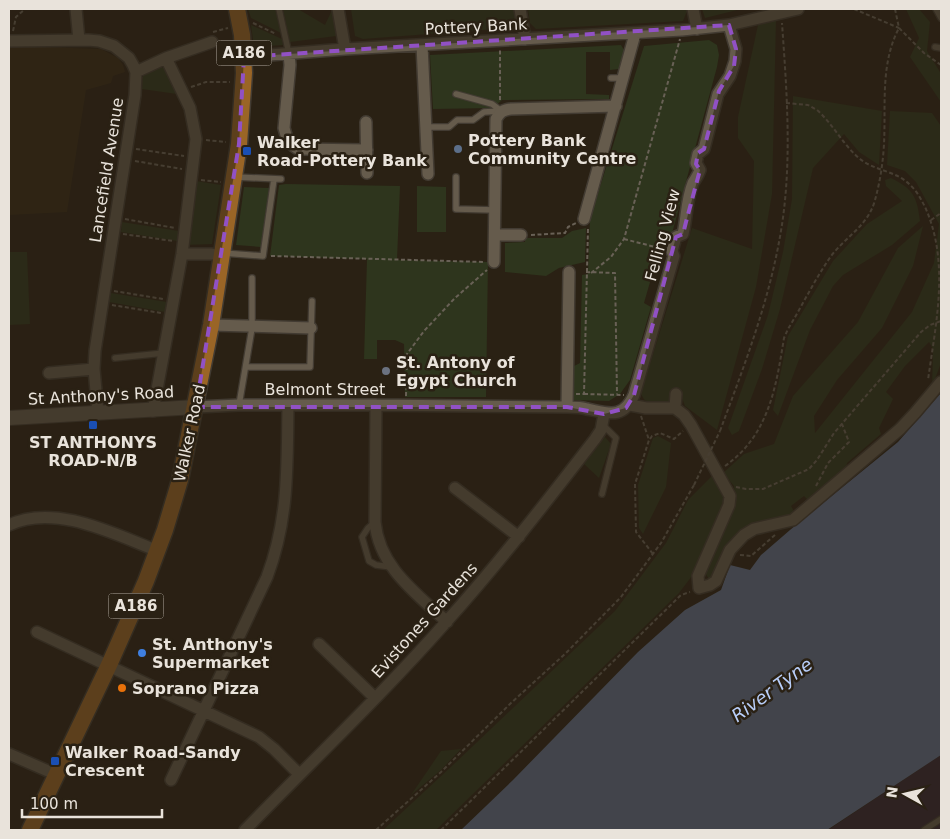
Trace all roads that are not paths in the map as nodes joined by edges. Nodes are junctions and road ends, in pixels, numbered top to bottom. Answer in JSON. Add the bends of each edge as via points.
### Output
{"nodes":[{"id":1,"x":76,"y":9,"type":"edge"},
{"id":2,"x":279,"y":9,"type":"edge"},
{"id":3,"x":338,"y":9,"type":"edge"},
{"id":4,"x":520,"y":9,"type":"edge"},
{"id":5,"x":693,"y":9,"type":"edge"},
{"id":6,"x":798,"y":9,"type":"edge"},
{"id":7,"x":936,"y":9,"type":"edge"},
{"id":8,"x":239,"y":16,"type":"edge"},
{"id":9,"x":941,"y":18,"type":"edge"},
{"id":10,"x":729,"y":25,"type":"junction"},
{"id":11,"x":697,"y":29,"type":"junction"},
{"id":12,"x":635,"y":34,"type":"junction"},
{"id":13,"x":210,"y":38,"type":"road end"},
{"id":14,"x":525,"y":39,"type":"junction"},
{"id":15,"x":79,"y":40,"type":"junction"},
{"id":16,"x":10,"y":41,"type":"edge"},
{"id":17,"x":422,"y":44,"type":"junction"},
{"id":18,"x":345,"y":49,"type":"junction"},
{"id":19,"x":289,"y":54,"type":"junction"},
{"id":20,"x":244,"y":57,"type":"junction"},
{"id":21,"x":166,"y":58,"type":"junction"},
{"id":22,"x":136,"y":72,"type":"junction"},
{"id":23,"x":611,"y":78,"type":"dead end"},
{"id":24,"x":623,"y":78,"type":"junction"},
{"id":25,"x":456,"y":94,"type":"dead end"},
{"id":26,"x":616,"y":106,"type":"junction"},
{"id":27,"x":500,"y":111,"type":"junction"},
{"id":28,"x":366,"y":122,"type":"dead end"},
{"id":29,"x":426,"y":127,"type":"junction"},
{"id":30,"x":367,"y":150,"type":"junction"},
{"id":31,"x":367,"y":173,"type":"dead end"},
{"id":32,"x":428,"y":174,"type":"dead end"},
{"id":33,"x":456,"y":177,"type":"dead end"},
{"id":34,"x":228,"y":179,"type":"junction"},
{"id":35,"x":495,"y":210,"type":"junction"},
{"id":36,"x":584,"y":219,"type":"road end"},
{"id":37,"x":495,"y":234,"type":"junction"},
{"id":38,"x":521,"y":235,"type":"road end"},
{"id":39,"x":182,"y":249,"type":"junction"},
{"id":40,"x":217,"y":253,"type":"junction"},
{"id":41,"x":494,"y":262,"type":"road end"},
{"id":42,"x":569,"y":272,"type":"dead end"},
{"id":43,"x":252,"y":278,"type":"dead end"},
{"id":44,"x":312,"y":301,"type":"dead end"},
{"id":45,"x":211,"y":325,"type":"junction"},
{"id":46,"x":252,"y":328,"type":"junction"},
{"id":47,"x":311,"y":328,"type":"junction"},
{"id":48,"x":164,"y":353,"type":"junction"},
{"id":49,"x":115,"y":358,"type":"dead end"},
{"id":50,"x":246,"y":367,"type":"junction"},
{"id":51,"x":94,"y":369,"type":"junction"},
{"id":52,"x":49,"y":373,"type":"dead end"},
{"id":53,"x":941,"y":382,"type":"edge"},
{"id":54,"x":676,"y":394,"type":"dead end"},
{"id":55,"x":634,"y":402,"type":"junction"},
{"id":56,"x":239,"y":405,"type":"junction"},
{"id":57,"x":376,"y":405,"type":"junction"},
{"id":58,"x":288,"y":406,"type":"junction"},
{"id":59,"x":196,"y":407,"type":"junction"},
{"id":60,"x":567,"y":407,"type":"junction"},
{"id":61,"x":675,"y":408,"type":"junction"},
{"id":62,"x":153,"y":411,"type":"junction"},
{"id":63,"x":98,"y":413,"type":"junction"},
{"id":64,"x":9,"y":418,"type":"edge"},
{"id":65,"x":603,"y":419,"type":"junction"},
{"id":66,"x":455,"y":488,"type":"dead end"},
{"id":67,"x":602,"y":494,"type":"dead end"},
{"id":68,"x":9,"y":525,"type":"edge"},
{"id":69,"x":519,"y":537,"type":"junction"},
{"id":70,"x":158,"y":551,"type":"junction"},
{"id":71,"x":447,"y":622,"type":"junction"},
{"id":72,"x":37,"y":632,"type":"dead end"},
{"id":73,"x":319,"y":644,"type":"dead end"},
{"id":74,"x":109,"y":665,"type":"junction"},
{"id":75,"x":375,"y":698,"type":"junction"},
{"id":76,"x":204,"y":710,"type":"junction"},
{"id":77,"x":9,"y":754,"type":"edge"},
{"id":78,"x":48,"y":771,"type":"dead end"},
{"id":79,"x":299,"y":774,"type":"junction"},
{"id":80,"x":172,"y":780,"type":"dead end"},
{"id":81,"x":941,"y":819,"type":"edge"},
{"id":82,"x":30,"y":830,"type":"edge"},
{"id":83,"x":245,"y":830,"type":"edge"},
{"id":84,"x":924,"y":830,"type":"edge"}],
"edges":[{"from":1,"to":15,"type":"street"},
{"from":2,"to":19,"type":"lane"},
{"from":3,"to":18,"type":"street"},
{"from":4,"to":14,"type":"street"},
{"from":5,"to":11,"type":"street"},
{"from":6,"to":10,"type":"street","name":"Pottery Bank"},
{"from":7,"to":9,"type":"lane"},
{"from":8,"to":20,"type":"main road","name":"Walker Road","number":"A186"},
{"from":10,"to":11,"type":"street","name":"Pottery Bank"},
{"from":10,"to":55,"type":"street","name":"Felling View","via":[[736,50],[734,66],[718,94],[704,149],[698,154],[696,163],[700,170],[691,191],[683,234],[676,238],[672,251],[674,256]]},
{"from":11,"to":12,"type":"street","name":"Pottery Bank"},
{"from":12,"to":14,"type":"street","name":"Pottery Bank"},
{"from":12,"to":24,"type":"street"},
{"from":13,"to":21,"type":"street"},
{"from":14,"to":17,"type":"street","name":"Pottery Bank"},
{"from":15,"to":16,"type":"street"},
{"from":15,"to":22,"type":"street","via":[[114,46],[129,58]]},
{"from":17,"to":18,"type":"street","name":"Pottery Bank"},
{"from":17,"to":29,"type":"street"},
{"from":18,"to":19,"type":"street","name":"Pottery Bank"},
{"from":19,"to":20,"type":"street","name":"Pottery Bank"},
{"from":19,"to":30,"type":"street","via":[[284,128],[288,142],[298,149]]},
{"from":20,"to":34,"type":"main road","name":"Walker Road","number":"A186","via":[[243,99]]},
{"from":21,"to":22,"type":"street"},
{"from":21,"to":39,"type":"street","via":[[183,91],[196,139]]},
{"from":22,"to":51,"type":"street","name":"Lancefield Avenue"},
{"from":23,"to":24,"type":"lane"},
{"from":24,"to":26,"type":"street"},
{"from":25,"to":27,"type":"lane","via":[[492,104]]},
{"from":26,"to":27,"type":"street"},
{"from":26,"to":36,"type":"street"},
{"from":27,"to":29,"type":"lane","via":[[484,112],[473,120],[458,120],[449,127]]},
{"from":27,"to":35,"type":"street","via":[[496,119]]},
{"from":28,"to":30,"type":"street"},
{"from":29,"to":32,"type":"street"},
{"from":30,"to":31,"type":"street"},
{"from":33,"to":35,"type":"lane","via":[[456,209]]},
{"from":34,"to":40,"type":"main road","name":"Walker Road","number":"A186"},
{"from":34,"to":40,"type":"lane","via":[[277,179],[263,256]]},
{"from":35,"to":37,"type":"street"},
{"from":37,"to":38,"type":"street"},
{"from":37,"to":41,"type":"street"},
{"from":39,"to":40,"type":"street"},
{"from":39,"to":48,"type":"street"},
{"from":40,"to":45,"type":"main road","name":"Walker Road","number":"A186"},
{"from":42,"to":60,"type":"street"},
{"from":43,"to":46,"type":"lane"},
{"from":44,"to":47,"type":"lane"},
{"from":45,"to":46,"type":"street"},
{"from":45,"to":59,"type":"main road","name":"Walker Road","number":"A186"},
{"from":46,"to":47,"type":"street"},
{"from":46,"to":50,"type":"lane"},
{"from":47,"to":50,"type":"lane","via":[[310,367]]},
{"from":48,"to":49,"type":"lane"},
{"from":48,"to":62,"type":"street"},
{"from":50,"to":56,"type":"lane"},
{"from":51,"to":52,"type":"street"},
{"from":51,"to":63,"type":"street","name":"Lancefield Avenue"},
{"from":53,"to":61,"type":"street","via":[[900,429],[791,522],[748,532],[733,546],[716,581],[699,588],[698,576],[730,500],[691,424]]},
{"from":54,"to":61,"type":"street"},
{"from":55,"to":61,"type":"street"},
{"from":55,"to":65,"type":"street"},
{"from":56,"to":58,"type":"street","name":"Belmont Street"},
{"from":56,"to":59,"type":"street","name":"Belmont Street"},
{"from":57,"to":58,"type":"street","name":"Belmont Street"},
{"from":57,"to":60,"type":"street","name":"Belmont Street"},
{"from":57,"to":71,"type":"street","via":[[374,522],[377,540],[391,567]]},
{"from":58,"to":76,"type":"street","via":[[287,485],[278,545],[267,577]]},
{"from":59,"to":62,"type":"street","name":"St Anthony's Road"},
{"from":59,"to":70,"type":"main road","name":"Walker Road","number":"A186","via":[[180,480]]},
{"from":60,"to":65,"type":"street","name":"Belmont Street","via":[[583,408]]},
{"from":62,"to":63,"type":"street","name":"St Anthony's Road"},
{"from":63,"to":64,"type":"street","name":"St Anthony's Road"},
{"from":65,"to":67,"type":"lane","via":[[616,438]]},
{"from":65,"to":69,"type":"street","name":"Evistones Gardens","via":[[601,430]]},
{"from":66,"to":69,"type":"street"},
{"from":68,"to":70,"type":"street","via":[[34,518],[68,519]]},
{"from":69,"to":71,"type":"street","name":"Evistones Gardens"},
{"from":70,"to":74,"type":"main road","name":"Walker Road","number":"A186"},
{"from":71,"to":75,"type":"street","name":"Evistones Gardens"},
{"from":72,"to":74,"type":"street"},
{"from":73,"to":75,"type":"street"},
{"from":74,"to":76,"type":"street"},
{"from":74,"to":82,"type":"main road","name":"Walker Road","number":"A186"},
{"from":75,"to":79,"type":"street","name":"Evistones Gardens"},
{"from":76,"to":79,"type":"street","via":[[258,737]]},
{"from":76,"to":80,"type":"street"},
{"from":77,"to":78,"type":"street"},
{"from":79,"to":83,"type":"street","name":"Evistones Gardens"},
{"from":81,"to":84,"type":"lane"}]}
